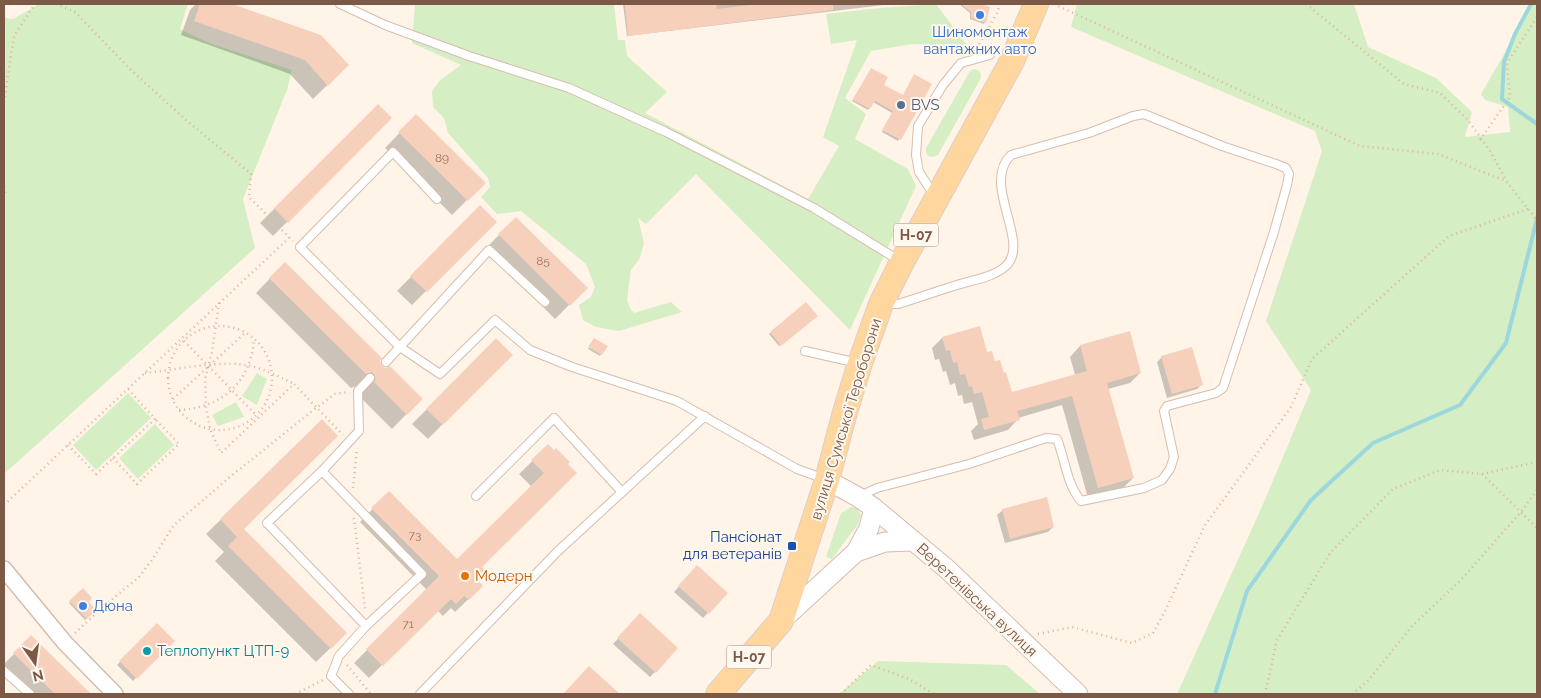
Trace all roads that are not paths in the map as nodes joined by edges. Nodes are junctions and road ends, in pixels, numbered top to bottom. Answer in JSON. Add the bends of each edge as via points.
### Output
{"nodes":[{"id":1,"x":340,"y":4,"type":"edge"},
{"id":2,"x":1036,"y":4,"type":"edge"},
{"id":3,"x":990,"y":55,"type":"dead end"},
{"id":4,"x":936,"y":198,"type":"junction"},
{"id":5,"x":437,"y":199,"type":"dead end"},
{"id":6,"x":902,"y":262,"type":"junction"},
{"id":7,"x":545,"y":302,"type":"dead end"},
{"id":8,"x":882,"y":304,"type":"junction"},
{"id":9,"x":400,"y":347,"type":"junction"},
{"id":10,"x":805,"y":351,"type":"dead end"},
{"id":11,"x":386,"y":362,"type":"dead end"},
{"id":12,"x":860,"y":363,"type":"junction"},
{"id":13,"x":370,"y":378,"type":"dead end"},
{"id":14,"x":705,"y":416,"type":"junction"},
{"id":15,"x":322,"y":471,"type":"junction"},
{"id":16,"x":827,"y":480,"type":"junction"},
{"id":17,"x":622,"y":492,"type":"junction"},
{"id":18,"x":476,"y":496,"type":"dead end"},
{"id":19,"x":858,"y":497,"type":"junction"},
{"id":20,"x":874,"y":508,"type":"junction"},
{"id":21,"x":912,"y":541,"type":"junction"},
{"id":22,"x":856,"y":552,"type":"junction"},
{"id":23,"x":4,"y":569,"type":"edge"},
{"id":24,"x":781,"y":621,"type":"junction"},
{"id":25,"x":366,"y":626,"type":"junction"},
{"id":26,"x":4,"y":671,"type":"edge"},
{"id":27,"x":1071,"y":692,"type":"edge"},
{"id":28,"x":30,"y":694,"type":"edge"},
{"id":29,"x":116,"y":694,"type":"edge"},
{"id":30,"x":349,"y":694,"type":"edge"},
{"id":31,"x":420,"y":694,"type":"edge"},
{"id":32,"x":718,"y":694,"type":"edge"}],
"edges":[{"from":1,"to":6,"type":"lane","via":[[385,25],[469,56],[569,88],[666,132],[814,208]]},
{"from":2,"to":4,"type":"main road","name":"вулиця Сумської Тероборони","number":"Н-07","via":[[1012,61]]},
{"from":3,"to":4,"type":"lane","via":[[961,63],[918,126],[916,155],[920,172]]},
{"from":4,"to":6,"type":"main road","name":"вулиця Сумської Тероборони","number":"Н-07"},
{"from":5,"to":9,"type":"lane","via":[[393,152],[300,247]]},
{"from":6,"to":8,"type":"main road","name":"вулиця Сумської Тероборони","number":"Н-07"},
{"from":7,"to":9,"type":"lane","via":[[489,250]]},
{"from":8,"to":12,"type":"main road","name":"вулиця Сумської Тероборони","number":"Н-07"},
{"from":8,"to":19,"type":"lane","via":[[898,304],[993,274],[1007,265],[1012,256],[1013,242],[1003,198],[1002,170],[1005,161],[1011,155],[1089,133],[1133,116],[1144,114],[1286,168],[1289,174],[1274,232],[1223,388],[1216,393],[1167,406],[1164,411],[1174,457],[1162,480],[1144,488],[1081,501],[1075,494],[1057,439],[1046,438],[969,464],[877,488]]},
{"from":9,"to":11,"type":"lane"},
{"from":9,"to":14,"type":"lane","via":[[440,374],[495,320],[530,350],[677,401]]},
{"from":10,"to":12,"type":"lane"},
{"from":12,"to":16,"type":"main road","name":"вулиця Сумської Тероборони","number":"Н-07"},
{"from":13,"to":15,"type":"lane","via":[[358,391],[358,431]]},
{"from":14,"to":16,"type":"lane","via":[[797,469]]},
{"from":14,"to":17,"type":"lane"},
{"from":15,"to":25,"type":"lane","via":[[267,523]]},
{"from":15,"to":25,"type":"lane","via":[[422,574]]},
{"from":16,"to":19,"type":"street","name":"Веретенівська вулиця"},
{"from":16,"to":24,"type":"main road","name":"вулиця Сумської Тероборони","number":"Н-07"},
{"from":17,"to":18,"type":"lane","via":[[554,418]]},
{"from":17,"to":31,"type":"lane","via":[[558,551]]},
{"from":19,"to":20,"type":"street","name":"Веретенівська вулиця"},
{"from":20,"to":21,"type":"street","name":"Веретенівська вулиця"},
{"from":20,"to":22,"type":"street","via":[[869,528]]},
{"from":21,"to":22,"type":"street","via":[[885,542]]},
{"from":21,"to":27,"type":"street","name":"Веретенівська вулиця","via":[[947,569]]},
{"from":22,"to":24,"type":"street"},
{"from":23,"to":29,"type":"street","via":[[65,643]]},
{"from":24,"to":32,"type":"main road","name":"вулиця Сумської Тероборони","number":"Н-07"},
{"from":25,"to":30,"type":"lane","via":[[339,656],[331,676]]},
{"from":26,"to":28,"type":"lane"}]}
